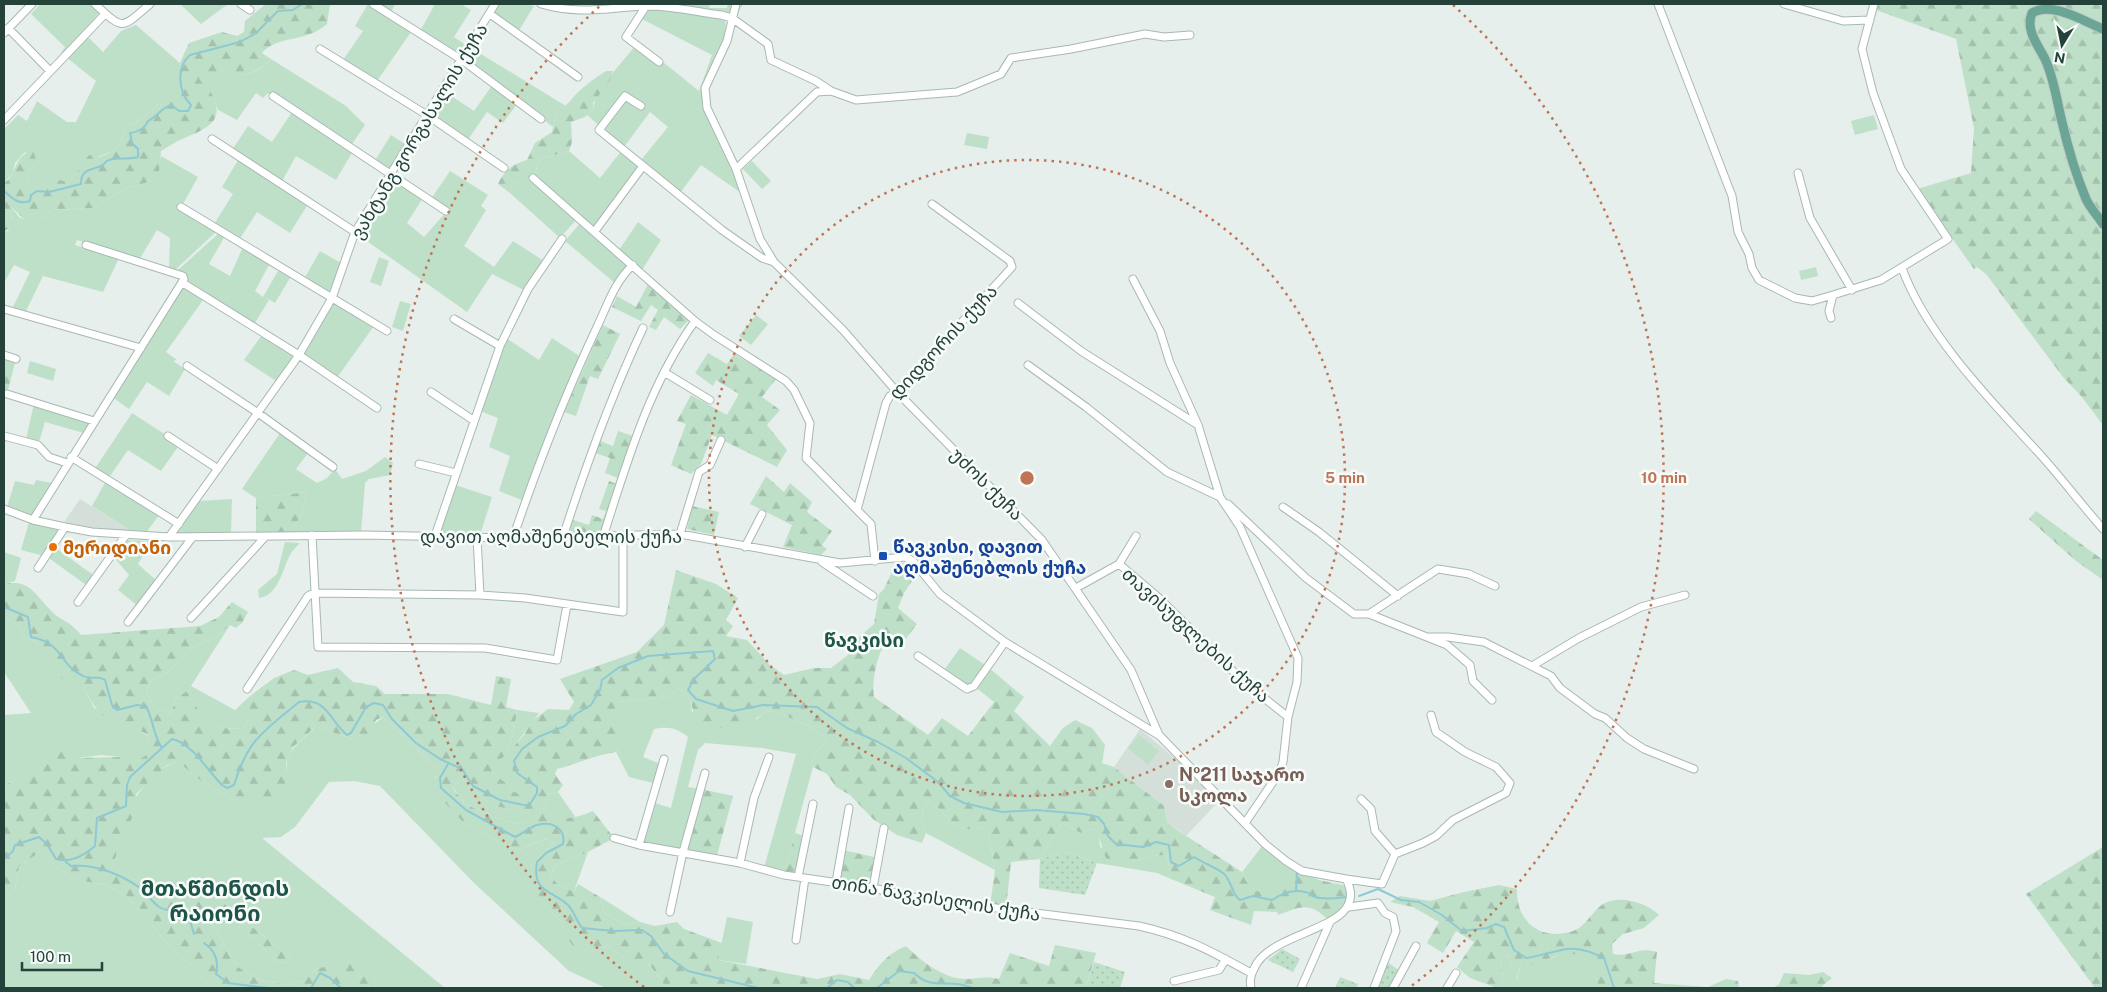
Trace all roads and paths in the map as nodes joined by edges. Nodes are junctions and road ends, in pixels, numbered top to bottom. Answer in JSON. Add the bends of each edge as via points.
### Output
{"nodes":[{"id":1,"x":32,"y":4,"type":"edge"},
{"id":2,"x":95,"y":4,"type":"edge"},
{"id":3,"x":150,"y":4,"type":"edge"},
{"id":4,"x":241,"y":4,"type":"edge"},
{"id":5,"x":374,"y":4,"type":"edge"},
{"id":6,"x":495,"y":4,"type":"edge"},
{"id":7,"x":541,"y":4,"type":"edge"},
{"id":8,"x":736,"y":4,"type":"edge"},
{"id":9,"x":1658,"y":4,"type":"edge"},
{"id":10,"x":1784,"y":4,"type":"edge"},
{"id":11,"x":1874,"y":4,"type":"edge"},
{"id":12,"x":646,"y":6,"type":"junction"},
{"id":13,"x":250,"y":10,"type":"dead end"},
{"id":14,"x":105,"y":14,"type":"junction"},
{"id":15,"x":490,"y":14,"type":"junction"},
{"id":16,"x":732,"y":18,"type":"junction"},
{"id":17,"x":1870,"y":20,"type":"junction"},
{"id":18,"x":2103,"y":29,"type":"edge"},
{"id":19,"x":6,"y":31,"type":"edge"},
{"id":20,"x":1190,"y":35,"type":"dead end"},
{"id":21,"x":320,"y":49,"type":"dead end"},
{"id":22,"x":462,"y":60,"type":"junction"},
{"id":23,"x":659,"y":62,"type":"dead end"},
{"id":24,"x":50,"y":71,"type":"junction"},
{"id":25,"x":578,"y":77,"type":"dead end"},
{"id":26,"x":831,"y":91,"type":"junction"},
{"id":27,"x":273,"y":96,"type":"dead end"},
{"id":28,"x":641,"y":106,"type":"dead end"},
{"id":29,"x":427,"y":115,"type":"junction"},
{"id":30,"x":4,"y":120,"type":"edge"},
{"id":31,"x":541,"y":120,"type":"dead end"},
{"id":32,"x":212,"y":139,"type":"dead end"},
{"id":33,"x":643,"y":166,"type":"junction"},
{"id":34,"x":504,"y":168,"type":"dead end"},
{"id":35,"x":736,"y":169,"type":"junction"},
{"id":36,"x":391,"y":174,"type":"junction"},
{"id":37,"x":1798,"y":174,"type":"dead end"},
{"id":38,"x":533,"y":178,"type":"dead end"},
{"id":39,"x":932,"y":204,"type":"dead end"},
{"id":40,"x":181,"y":207,"type":"dead end"},
{"id":41,"x":446,"y":211,"type":"dead end"},
{"id":42,"x":2103,"y":224,"type":"edge"},
{"id":43,"x":595,"y":231,"type":"junction"},
{"id":44,"x":354,"y":232,"type":"junction"},
{"id":45,"x":562,"y":239,"type":"dead end"},
{"id":46,"x":86,"y":245,"type":"dead end"},
{"id":47,"x":774,"y":262,"type":"junction"},
{"id":48,"x":633,"y":265,"type":"junction"},
{"id":49,"x":1902,"y":268,"type":"junction"},
{"id":50,"x":1133,"y":279,"type":"dead end"},
{"id":51,"x":183,"y":283,"type":"junction"},
{"id":52,"x":1852,"y":290,"type":"junction"},
{"id":53,"x":1833,"y":295,"type":"junction"},
{"id":54,"x":332,"y":298,"type":"junction"},
{"id":55,"x":1018,"y":303,"type":"dead end"},
{"id":56,"x":4,"y":309,"type":"edge"},
{"id":57,"x":1831,"y":318,"type":"dead end"},
{"id":58,"x":454,"y":319,"type":"dead end"},
{"id":59,"x":695,"y":321,"type":"junction"},
{"id":60,"x":643,"y":328,"type":"dead end"},
{"id":61,"x":388,"y":331,"type":"dead end"},
{"id":62,"x":500,"y":346,"type":"junction"},
{"id":63,"x":141,"y":348,"type":"junction"},
{"id":64,"x":299,"y":355,"type":"junction"},
{"id":65,"x":4,"y":356,"type":"edge"},
{"id":66,"x":16,"y":359,"type":"dead end"},
{"id":67,"x":187,"y":366,"type":"dead end"},
{"id":68,"x":1028,"y":366,"type":"dead end"},
{"id":69,"x":664,"y":372,"type":"junction"},
{"id":70,"x":431,"y":392,"type":"dead end"},
{"id":71,"x":897,"y":392,"type":"junction"},
{"id":72,"x":7,"y":394,"type":"dead end"},
{"id":73,"x":710,"y":400,"type":"dead end"},
{"id":74,"x":377,"y":408,"type":"dead end"},
{"id":75,"x":258,"y":413,"type":"junction"},
{"id":76,"x":474,"y":420,"type":"junction"},
{"id":77,"x":94,"y":421,"type":"junction"},
{"id":78,"x":1198,"y":425,"type":"junction"},
{"id":79,"x":4,"y":436,"type":"edge"},
{"id":80,"x":168,"y":436,"type":"dead end"},
{"id":81,"x":721,"y":440,"type":"dead end"},
{"id":82,"x":69,"y":460,"type":"junction"},
{"id":83,"x":419,"y":464,"type":"dead end"},
{"id":84,"x":333,"y":467,"type":"dead end"},
{"id":85,"x":218,"y":469,"type":"junction"},
{"id":86,"x":456,"y":473,"type":"junction"},
{"id":87,"x":1220,"y":497,"type":"junction"},
{"id":88,"x":1283,"y":507,"type":"dead end"},
{"id":89,"x":4,"y":509,"type":"edge"},
{"id":90,"x":857,"y":510,"type":"junction"},
{"id":91,"x":762,"y":514,"type":"dead end"},
{"id":92,"x":33,"y":520,"type":"junction"},
{"id":93,"x":179,"y":524,"type":"junction"},
{"id":94,"x":65,"y":527,"type":"junction"},
{"id":95,"x":2103,"y":529,"type":"edge"},
{"id":96,"x":126,"y":534,"type":"junction"},
{"id":97,"x":680,"y":534,"type":"junction"},
{"id":98,"x":312,"y":535,"type":"junction"},
{"id":99,"x":435,"y":536,"type":"junction"},
{"id":100,"x":623,"y":536,"type":"junction"},
{"id":101,"x":1136,"y":536,"type":"dead end"},
{"id":102,"x":168,"y":537,"type":"junction"},
{"id":103,"x":265,"y":537,"type":"junction"},
{"id":104,"x":477,"y":537,"type":"junction"},
{"id":105,"x":563,"y":537,"type":"junction"},
{"id":106,"x":603,"y":537,"type":"junction"},
{"id":107,"x":192,"y":538,"type":"junction"},
{"id":108,"x":513,"y":538,"type":"junction"},
{"id":109,"x":745,"y":547,"type":"junction"},
{"id":110,"x":820,"y":561,"type":"junction"},
{"id":111,"x":875,"y":561,"type":"junction"},
{"id":112,"x":1119,"y":564,"type":"junction"},
{"id":113,"x":38,"y":568,"type":"dead end"},
{"id":114,"x":1495,"y":586,"type":"dead end"},
{"id":115,"x":1076,"y":588,"type":"junction"},
{"id":116,"x":314,"y":593,"type":"junction"},
{"id":117,"x":480,"y":595,"type":"junction"},
{"id":118,"x":1685,"y":595,"type":"dead end"},
{"id":119,"x":873,"y":596,"type":"dead end"},
{"id":120,"x":1398,"y":596,"type":"junction"},
{"id":121,"x":78,"y":602,"type":"dead end"},
{"id":122,"x":567,"y":606,"type":"junction"},
{"id":123,"x":1369,"y":614,"type":"junction"},
{"id":124,"x":191,"y":618,"type":"dead end"},
{"id":125,"x":128,"y":622,"type":"dead end"},
{"id":126,"x":1430,"y":637,"type":"junction"},
{"id":127,"x":1005,"y":642,"type":"junction"},
{"id":128,"x":918,"y":656,"type":"dead end"},
{"id":129,"x":1532,"y":666,"type":"junction"},
{"id":130,"x":247,"y":688,"type":"dead end"},
{"id":131,"x":1492,"y":700,"type":"dead end"},
{"id":132,"x":1431,"y":715,"type":"dead end"},
{"id":133,"x":1288,"y":717,"type":"junction"},
{"id":134,"x":1160,"y":736,"type":"junction"},
{"id":135,"x":768,"y":757,"type":"dead end"},
{"id":136,"x":664,"y":759,"type":"dead end"},
{"id":137,"x":1694,"y":769,"type":"dead end"},
{"id":138,"x":705,"y":773,"type":"dead end"},
{"id":139,"x":1361,"y":799,"type":"dead end"},
{"id":140,"x":813,"y":804,"type":"dead end"},
{"id":141,"x":849,"y":808,"type":"dead end"},
{"id":142,"x":1245,"y":823,"type":"junction"},
{"id":143,"x":884,"y":828,"type":"dead end"},
{"id":144,"x":614,"y":838,"type":"dead end"},
{"id":145,"x":638,"y":845,"type":"junction"},
{"id":146,"x":683,"y":852,"type":"junction"},
{"id":147,"x":1394,"y":854,"type":"junction"},
{"id":148,"x":740,"y":863,"type":"junction"},
{"id":149,"x":802,"y":878,"type":"junction"},
{"id":150,"x":1346,"y":879,"type":"junction"},
{"id":151,"x":836,"y":882,"type":"junction"},
{"id":152,"x":873,"y":888,"type":"junction"},
{"id":153,"x":1348,"y":907,"type":"junction"},
{"id":154,"x":670,"y":912,"type":"dead end"},
{"id":155,"x":1330,"y":922,"type":"junction"},
{"id":156,"x":796,"y":940,"type":"dead end"},
{"id":157,"x":1416,"y":946,"type":"dead end"},
{"id":158,"x":1226,"y":959,"type":"junction"},
{"id":159,"x":1251,"y":973,"type":"junction"},
{"id":160,"x":1456,"y":973,"type":"dead end"},
{"id":161,"x":1174,"y":981,"type":"dead end"},
{"id":162,"x":1251,"y":988,"type":"edge"},
{"id":163,"x":1301,"y":988,"type":"edge"},
{"id":164,"x":1374,"y":988,"type":"edge"},
{"id":165,"x":1393,"y":988,"type":"edge"},
{"id":166,"x":1447,"y":988,"type":"edge"}],
"edges":[{"from":1,"to":19,"type":"street"},
{"from":2,"to":14,"type":"street"},
{"from":3,"to":14,"type":"street","via":[[121,25]]},
{"from":4,"to":13,"type":"street"},
{"from":5,"to":22,"type":"street"},
{"from":6,"to":15,"type":"street","name":"ვახტანგ გორგასალის ქუჩა"},
{"from":7,"to":12,"type":"street","via":[[583,12]]},
{"from":8,"to":16,"type":"street"},
{"from":9,"to":53,"type":"street","via":[[1732,196],[1738,232],[1759,280],[1795,298],[1812,301]]},
{"from":10,"to":17,"type":"street","via":[[1843,21]]},
{"from":11,"to":17,"type":"street"},
{"from":12,"to":16,"type":"street"},
{"from":12,"to":23,"type":"street","via":[[626,37]]},
{"from":14,"to":24,"type":"street"},
{"from":15,"to":22,"type":"street","name":"ვახტანგ გორგასალის ქუჩა"},
{"from":15,"to":25,"type":"street"},
{"from":16,"to":26,"type":"street","via":[[768,44],[771,60]]},
{"from":16,"to":35,"type":"street","via":[[727,41],[705,88],[707,108]]},
{"from":17,"to":49,"type":"street","via":[[1862,49],[1872,93],[1901,169],[1948,239]]},
{"from":18,"to":42,"type":"main road","via":[[2044,9],[2032,13],[2030,18],[2030,29],[2046,61],[2087,201]]},
{"from":19,"to":24,"type":"street"},
{"from":20,"to":26,"type":"street","via":[[1164,38],[1145,34],[1011,58],[1001,74],[957,92],[856,100]]},
{"from":21,"to":29,"type":"street"},
{"from":22,"to":29,"type":"street","name":"ვახტანგ გორგასალის ქუჩა"},
{"from":22,"to":31,"type":"street"},
{"from":24,"to":30,"type":"street"},
{"from":26,"to":35,"type":"street","via":[[817,92]]},
{"from":27,"to":36,"type":"street"},
{"from":28,"to":33,"type":"street","via":[[625,96],[599,129]]},
{"from":29,"to":34,"type":"street"},
{"from":29,"to":36,"type":"street","name":"ვახტანგ გორგასალის ქუჩა"},
{"from":32,"to":44,"type":"street"},
{"from":33,"to":43,"type":"street"},
{"from":33,"to":47,"type":"street","via":[[722,230],[762,258]]},
{"from":35,"to":47,"type":"street","via":[[753,223]]},
{"from":36,"to":41,"type":"street"},
{"from":36,"to":44,"type":"street","name":"ვახტანგ გორგასალის ქუჩა"},
{"from":37,"to":52,"type":"street","via":[[1810,218]]},
{"from":38,"to":43,"type":"street"},
{"from":39,"to":71,"type":"street","name":"დიდგორის ქუჩა","via":[[1010,261],[1012,267]]},
{"from":40,"to":54,"type":"street"},
{"from":43,"to":48,"type":"street"},
{"from":44,"to":54,"type":"street","name":"ვახტანგ გორგასალის ქუჩა"},
{"from":45,"to":62,"type":"street","via":[[528,289]]},
{"from":46,"to":51,"type":"street","via":[[183,276]]},
{"from":47,"to":71,"type":"street","name":"უძოს ქუჩა","via":[[843,330]]},
{"from":48,"to":59,"type":"street"},
{"from":48,"to":108,"type":"street","via":[[617,285],[582,358]]},
{"from":49,"to":52,"type":"street","via":[[1882,280]]},
{"from":49,"to":95,"type":"street","via":[[1914,298],[1928,320],[1993,402]]},
{"from":50,"to":78,"type":"street","via":[[1160,331],[1170,363]]},
{"from":51,"to":63,"type":"street"},
{"from":51,"to":64,"type":"street"},
{"from":52,"to":53,"type":"street"},
{"from":53,"to":57,"type":"street","via":[[1829,311]]},
{"from":54,"to":61,"type":"street"},
{"from":54,"to":64,"type":"street","name":"ვახტანგ გორგასალის ქუჩა"},
{"from":55,"to":78,"type":"street","via":[[1081,351]]},
{"from":56,"to":63,"type":"street"},
{"from":58,"to":62,"type":"street"},
{"from":59,"to":69,"type":"street"},
{"from":59,"to":90,"type":"street","via":[[786,381],[808,415],[810,431],[806,458]]},
{"from":60,"to":105,"type":"street","via":[[614,390]]},
{"from":62,"to":76,"type":"street"},
{"from":63,"to":77,"type":"street"},
{"from":64,"to":74,"type":"street"},
{"from":64,"to":75,"type":"street","name":"ვახტანგ გორგასალის ქუჩა"},
{"from":65,"to":66,"type":"street"},
{"from":67,"to":75,"type":"street"},
{"from":68,"to":87,"type":"street","via":[[1086,407],[1167,472]]},
{"from":69,"to":73,"type":"street"},
{"from":69,"to":106,"type":"street","via":[[645,411]]},
{"from":70,"to":76,"type":"street"},
{"from":71,"to":90,"type":"street","name":"დიდგორის ქუჩა","via":[[886,403]]},
{"from":71,"to":115,"type":"street","name":"უძოს ქუჩა","via":[[1042,540]]},
{"from":72,"to":77,"type":"street"},
{"from":75,"to":84,"type":"street"},
{"from":75,"to":85,"type":"street","name":"ვახტანგ გორგასალის ქუჩა"},
{"from":76,"to":86,"type":"street"},
{"from":77,"to":82,"type":"street"},
{"from":78,"to":87,"type":"street"},
{"from":79,"to":82,"type":"street","via":[[38,445],[49,457]]},
{"from":80,"to":85,"type":"street"},
{"from":81,"to":97,"type":"street","via":[[710,465],[699,472]]},
{"from":82,"to":92,"type":"street"},
{"from":82,"to":93,"type":"street"},
{"from":83,"to":86,"type":"street"},
{"from":85,"to":93,"type":"street","name":"ვახტანგ გორგასალის ქუჩა"},
{"from":86,"to":99,"type":"street"},
{"from":87,"to":123,"type":"street","via":[[1306,578],[1340,605],[1354,614]]},
{"from":87,"to":133,"type":"street","via":[[1240,527],[1298,658],[1297,682]]},
{"from":88,"to":120,"type":"street"},
{"from":89,"to":92,"type":"street","name":"დავით აღმაშენებელის ქუჩა"},
{"from":90,"to":111,"type":"street","via":[[870,524]]},
{"from":91,"to":109,"type":"street"},
{"from":92,"to":94,"type":"street","name":"დავით აღმაშენებელის ქუჩა"},
{"from":93,"to":102,"type":"street","name":"ვახტანგ გორგასალის ქუჩა"},
{"from":94,"to":96,"type":"street","name":"დავით აღმაშენებელის ქუჩა"},
{"from":94,"to":113,"type":"street"},
{"from":96,"to":102,"type":"street","name":"დავით აღმაშენებელის ქუჩა"},
{"from":96,"to":121,"type":"street"},
{"from":97,"to":100,"type":"street","name":"დავით აღმაშენებელის ქუჩა"},
{"from":97,"to":109,"type":"street","name":"დავით აღმაშენებელის ქუჩა"},
{"from":98,"to":99,"type":"street","name":"დავით აღმაშენებელის ქუჩა"},
{"from":98,"to":103,"type":"street","name":"დავით აღმაშენებელის ქუჩა"},
{"from":98,"to":116,"type":"street"},
{"from":99,"to":104,"type":"street","name":"დავით აღმაშენებელის ქუჩა"},
{"from":100,"to":106,"type":"street","name":"დავით აღმაშენებელის ქუჩა"},
{"from":100,"to":122,"type":"street","via":[[622,612]]},
{"from":101,"to":112,"type":"street"},
{"from":102,"to":107,"type":"street","name":"დავით აღმაშენებელის ქუჩა"},
{"from":103,"to":107,"type":"street","name":"დავით აღმაშენებელის ქუჩა"},
{"from":103,"to":124,"type":"street"},
{"from":104,"to":108,"type":"street","name":"დავით აღმაშენებელის ქუჩა"},
{"from":104,"to":117,"type":"street"},
{"from":105,"to":106,"type":"street","name":"დავით აღმაშენებელის ქუჩა"},
{"from":105,"to":108,"type":"street","name":"დავით აღმაშენებელის ქუჩა"},
{"from":107,"to":125,"type":"street"},
{"from":109,"to":110,"type":"street","name":"დავით აღმაშენებელის ქუჩა"},
{"from":110,"to":111,"type":"street","name":"დავით აღმაშენებელის ქუჩა"},
{"from":110,"to":119,"type":"street"},
{"from":111,"to":127,"type":"street","name":"დავით აღმაშენებელის ქუჩა","via":[[905,557],[913,561],[940,594]]},
{"from":112,"to":115,"type":"street","name":"თავისუფლების ქუჩა"},
{"from":112,"to":133,"type":"street","name":"თავისუფლების ქუჩა","via":[[1160,598],[1244,682]]},
{"from":114,"to":120,"type":"street","via":[[1470,574],[1438,569]]},
{"from":115,"to":134,"type":"street","name":"უძოს ქუჩა","via":[[1131,670]]},
{"from":116,"to":117,"type":"street"},
{"from":116,"to":122,"type":"street","via":[[318,647],[485,648],[556,660]]},
{"from":116,"to":130,"type":"street","via":[[308,596]]},
{"from":117,"to":122,"type":"street","via":[[525,598]]},
{"from":118,"to":129,"type":"street","via":[[1641,607]]},
{"from":120,"to":123,"type":"street"},
{"from":123,"to":126,"type":"street"},
{"from":126,"to":129,"type":"street","via":[[1484,642]]},
{"from":126,"to":131,"type":"street","via":[[1447,645],[1470,665],[1473,682]]},
{"from":127,"to":128,"type":"street","via":[[974,686],[967,689]]},
{"from":127,"to":134,"type":"street","name":"დავით აღმაშენებელის ქუჩა"},
{"from":129,"to":137,"type":"street","via":[[1551,676],[1560,688],[1644,749]]},
{"from":132,"to":147,"type":"street","via":[[1436,732],[1465,752],[1496,767],[1510,783],[1506,793],[1453,820],[1436,836]]},
{"from":133,"to":142,"type":"street","via":[[1279,773]]},
{"from":134,"to":142,"type":"street"},
{"from":135,"to":148,"type":"street","via":[[754,798]]},
{"from":136,"to":145,"type":"street"},
{"from":138,"to":146,"type":"street"},
{"from":139,"to":147,"type":"street","via":[[1371,809],[1375,831]]},
{"from":140,"to":149,"type":"street"},
{"from":141,"to":151,"type":"street"},
{"from":142,"to":150,"type":"street","via":[[1265,844],[1302,871]]},
{"from":143,"to":152,"type":"street"},
{"from":144,"to":145,"type":"street","name":"თინა წავკისელის ქუჩა"},
{"from":145,"to":146,"type":"street","name":"თინა წავკისელის ქუჩა"},
{"from":146,"to":148,"type":"street","name":"თინა წავკისელის ქუჩა"},
{"from":146,"to":154,"type":"street"},
{"from":147,"to":150,"type":"street","via":[[1382,884]]},
{"from":148,"to":149,"type":"street","name":"თინა წავკისელის ქუჩა"},
{"from":149,"to":151,"type":"street","name":"თინა წავკისელის ქუჩა"},
{"from":149,"to":156,"type":"street"},
{"from":150,"to":153,"type":"street","via":[[1352,896]]},
{"from":151,"to":152,"type":"street","name":"თინა წავკისელის ქუჩა"},
{"from":152,"to":158,"type":"street","name":"თინა წავკისელის ქუჩა","via":[[967,905],[1139,926],[1203,946]]},
{"from":153,"to":155,"type":"street"},
{"from":153,"to":164,"type":"street","via":[[1378,904],[1394,921],[1396,931]]},
{"from":155,"to":159,"type":"street","via":[[1273,948]]},
{"from":155,"to":163,"type":"street"},
{"from":157,"to":165,"type":"street"},
{"from":158,"to":159,"type":"street","name":"თინა წავკისელის ქუჩა"},
{"from":158,"to":161,"type":"street","via":[[1219,970]]},
{"from":159,"to":162,"type":"street"},
{"from":160,"to":166,"type":"street"}]}
